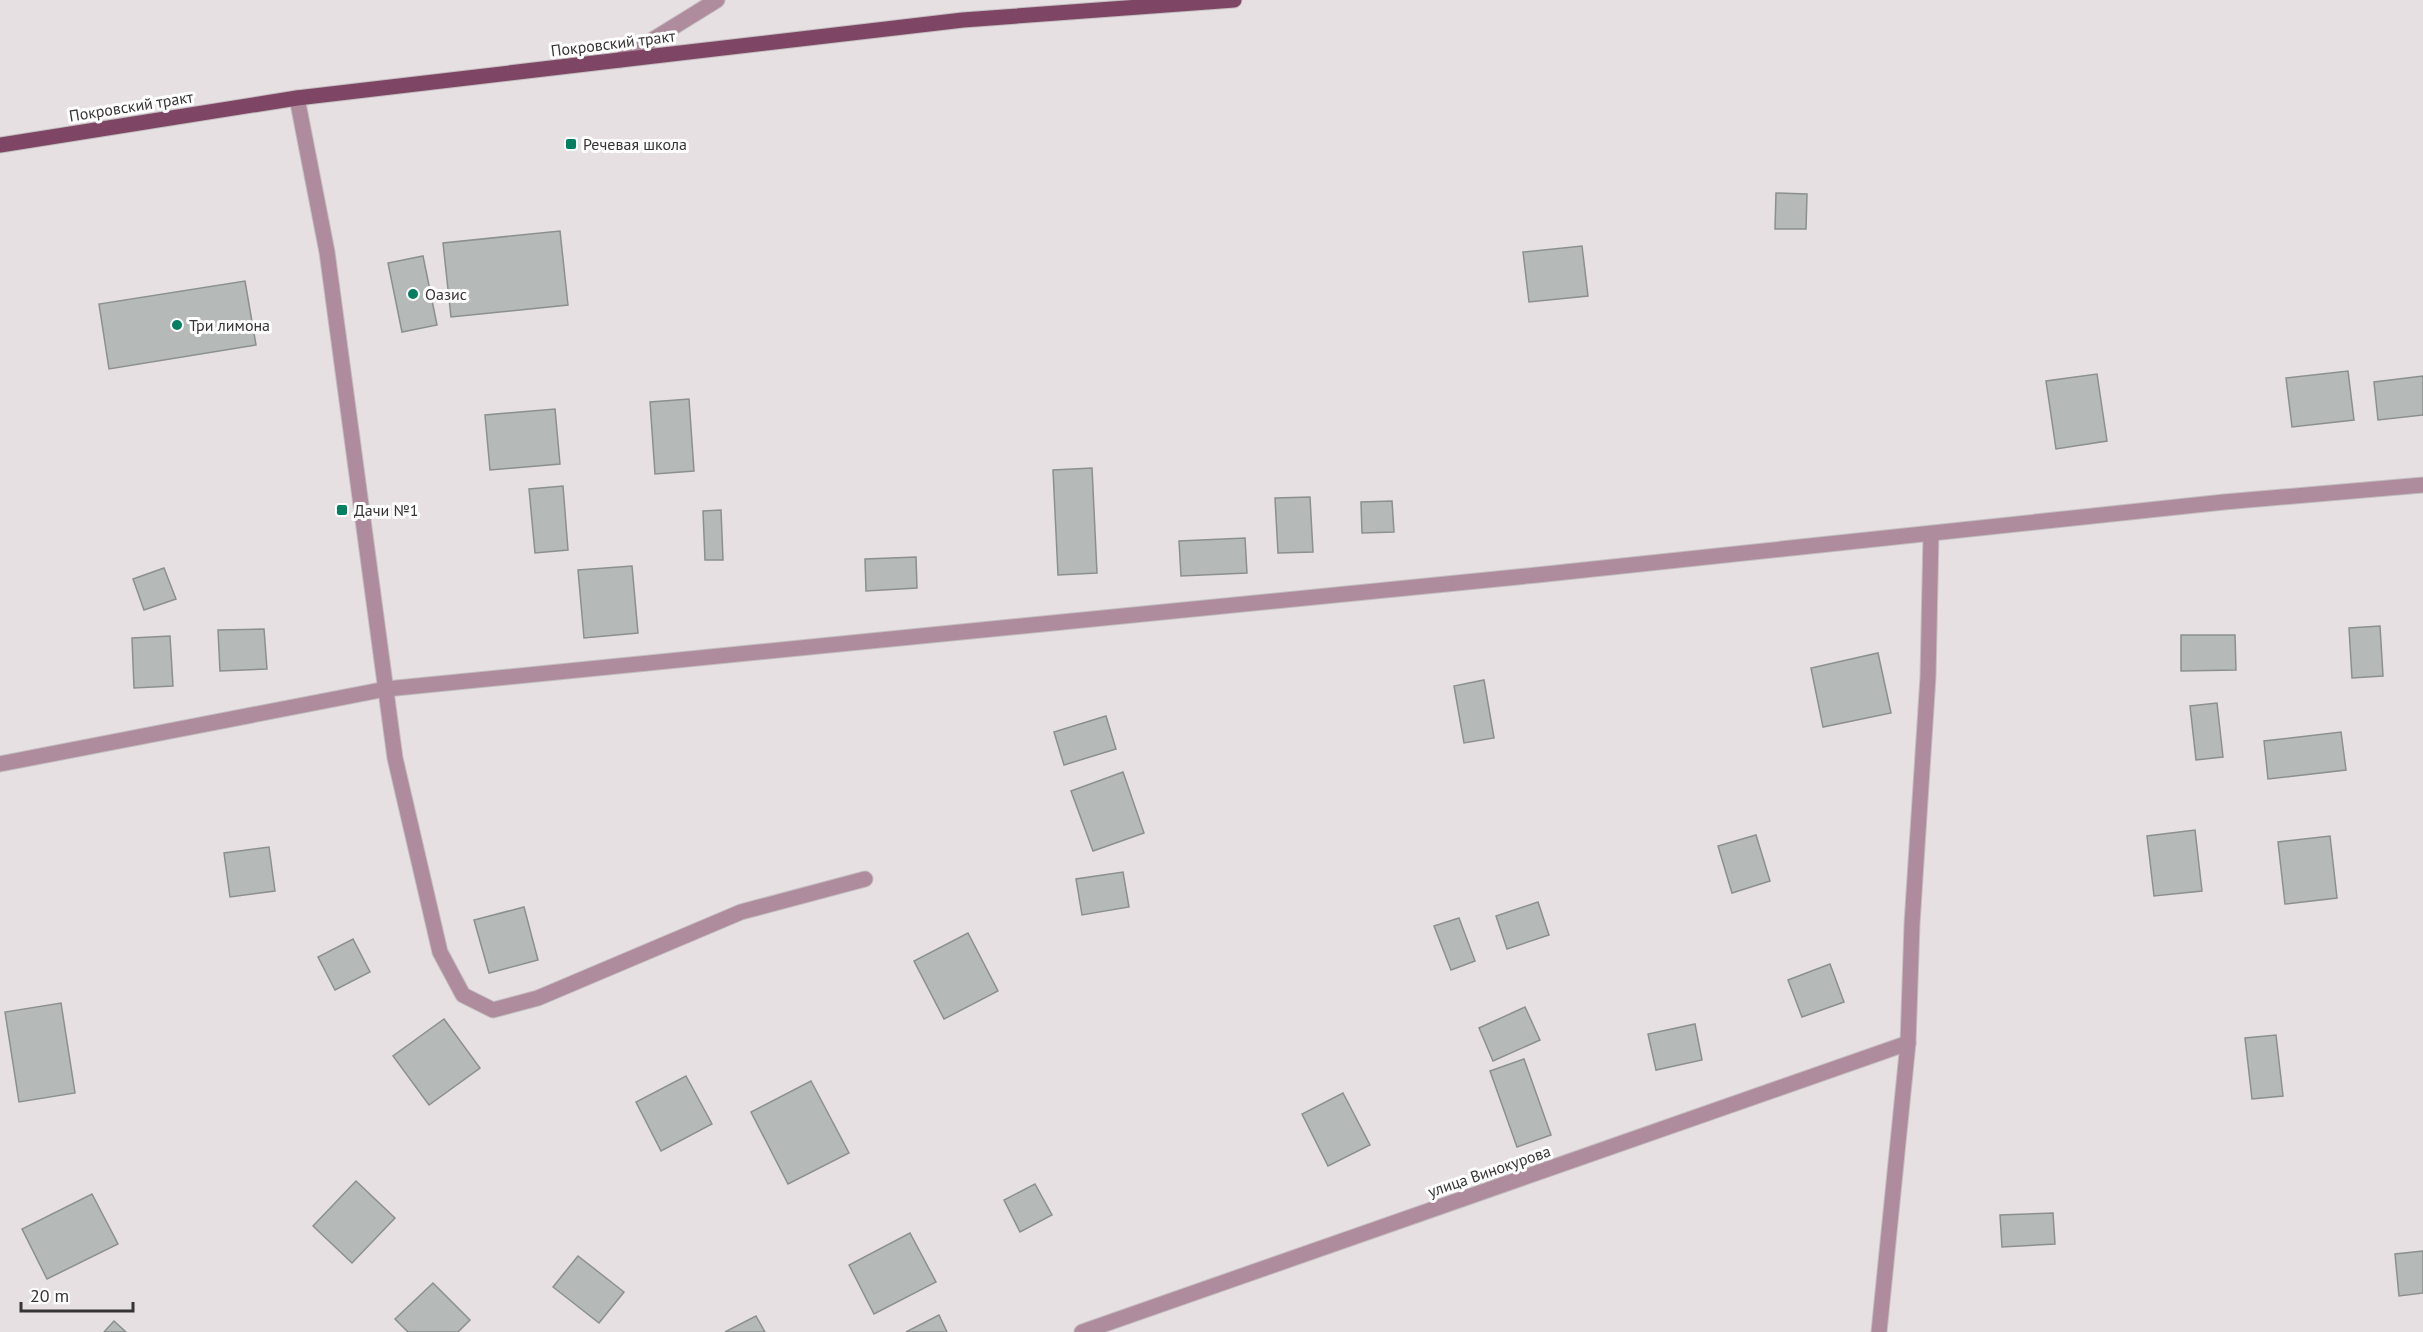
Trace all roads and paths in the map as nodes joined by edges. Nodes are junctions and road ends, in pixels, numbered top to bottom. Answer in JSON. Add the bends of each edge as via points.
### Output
{"nodes":[{"id":1,"x":717,"y":0,"type":"edge"},
{"id":2,"x":1234,"y":0,"type":"edge"},
{"id":3,"x":620,"y":60,"type":"junction"},
{"id":4,"x":297,"y":98,"type":"junction"},
{"id":5,"x":0,"y":145,"type":"edge"},
{"id":6,"x":2423,"y":485,"type":"edge"},
{"id":7,"x":1931,"y":534,"type":"junction"},
{"id":8,"x":386,"y":689,"type":"junction"},
{"id":9,"x":0,"y":764,"type":"edge"},
{"id":10,"x":865,"y":879,"type":"dead end"},
{"id":11,"x":1908,"y":1042,"type":"junction"},
{"id":12,"x":1082,"y":1332,"type":"edge"},
{"id":13,"x":1879,"y":1332,"type":"edge"}],
"edges":[{"from":1,"to":3,"type":"street"},
{"from":2,"to":3,"type":"main road","name":"Покровский тракт","via":[[963,20]]},
{"from":3,"to":4,"type":"main road","name":"Покровский тракт"},
{"from":4,"to":5,"type":"main road","name":"Покровский тракт"},
{"from":4,"to":8,"type":"street","via":[[327,252]]},
{"from":6,"to":7,"type":"street"},
{"from":7,"to":8,"type":"street"},
{"from":7,"to":11,"type":"street","via":[[1928,677]]},
{"from":8,"to":9,"type":"street"},
{"from":8,"to":10,"type":"street","via":[[395,758],[440,952],[464,995],[493,1011],[538,998],[741,912]]},
{"from":11,"to":12,"type":"street","name":"улица Винокурова"},
{"from":11,"to":13,"type":"street"}]}
